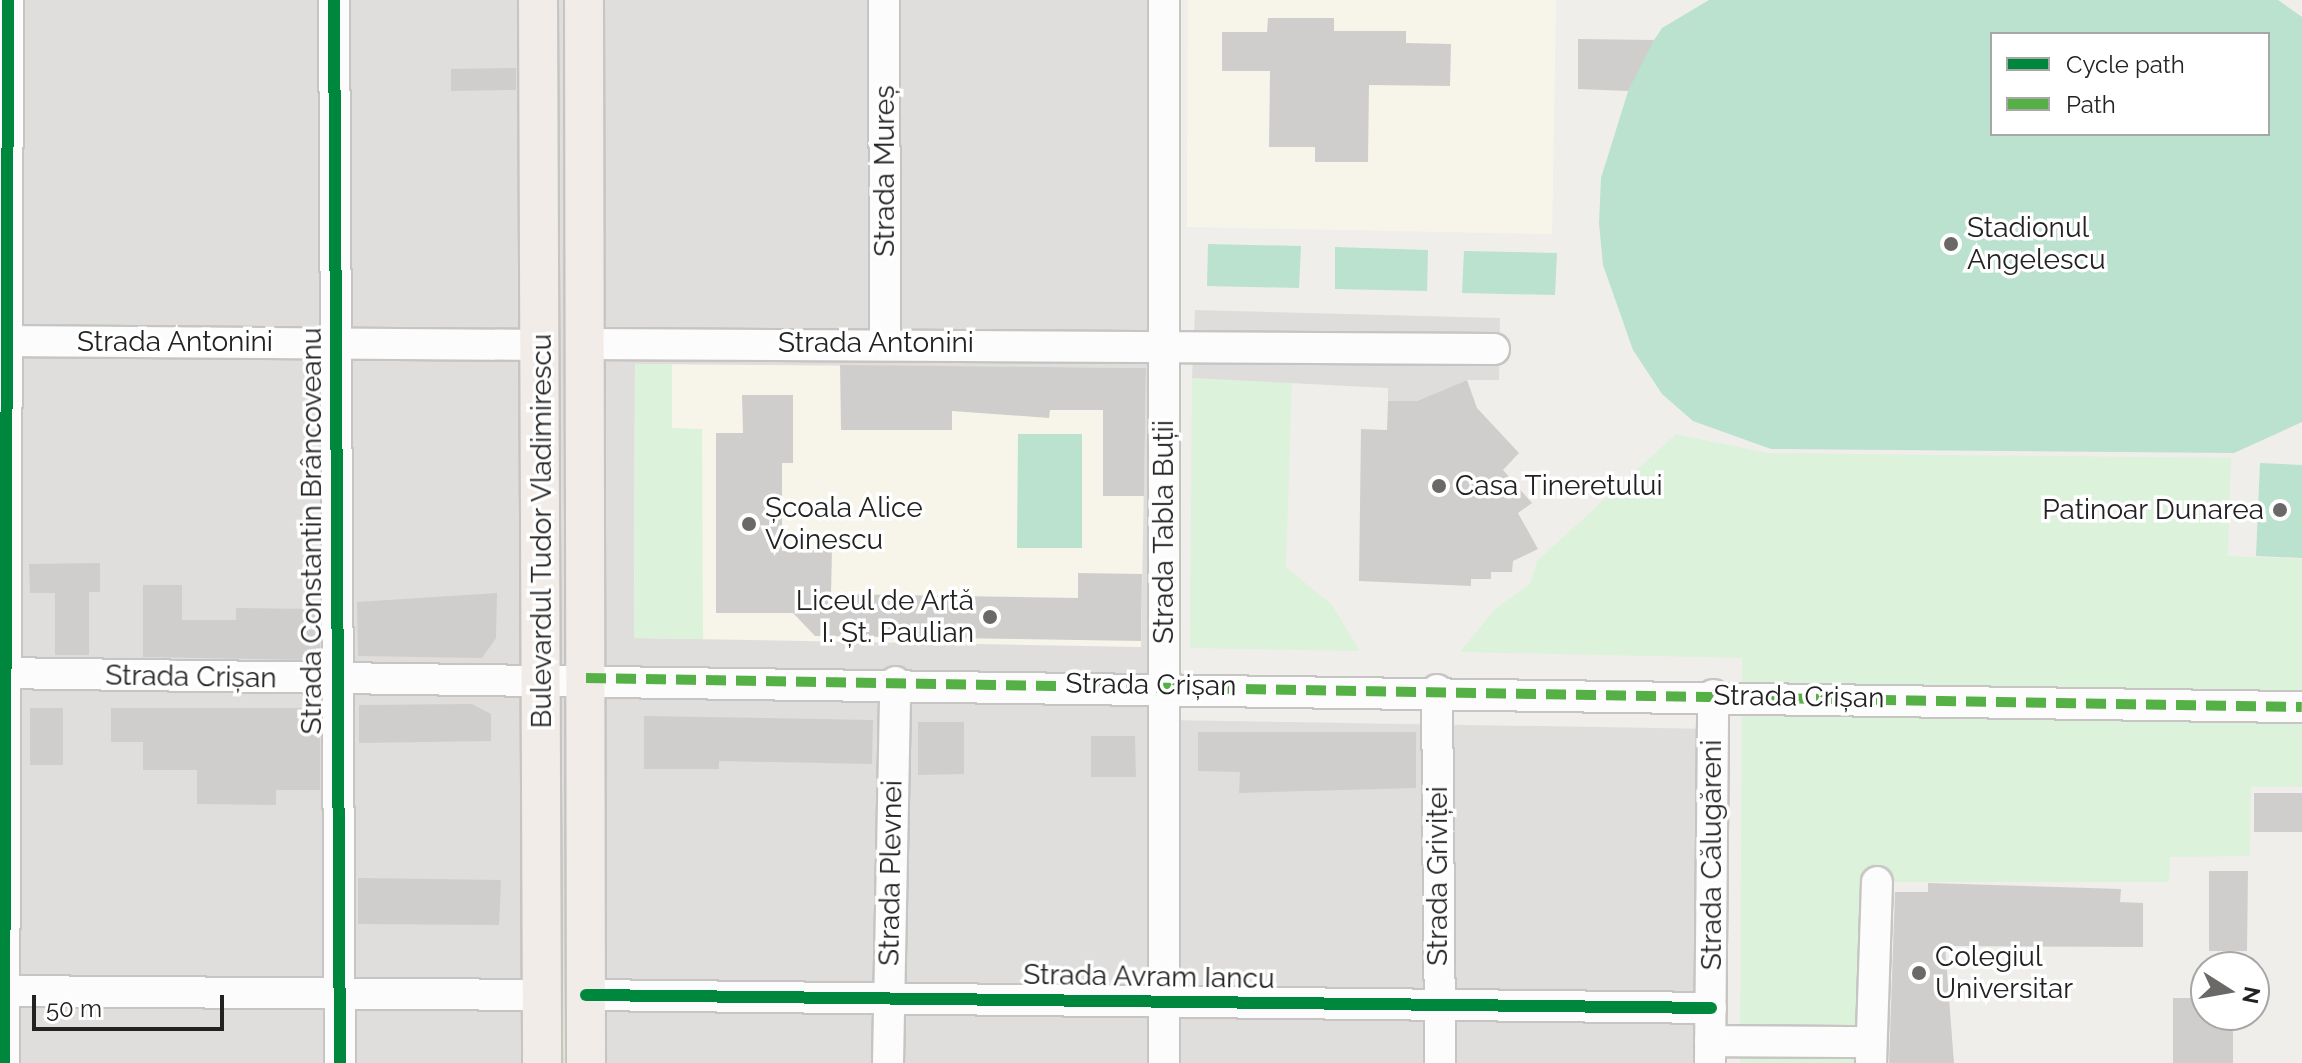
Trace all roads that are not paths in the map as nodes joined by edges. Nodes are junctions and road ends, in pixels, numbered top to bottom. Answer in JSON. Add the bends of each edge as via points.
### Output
{"nodes":[{"id":1,"x":8,"y":0,"type":"edge"},
{"id":2,"x":334,"y":0,"type":"edge"},
{"id":3,"x":538,"y":0,"type":"edge"},
{"id":4,"x":584,"y":0,"type":"edge"},
{"id":5,"x":884,"y":0,"type":"edge"},
{"id":6,"x":1164,"y":0,"type":"edge"},
{"id":7,"x":4,"y":341,"type":"edge"},
{"id":8,"x":336,"y":342,"type":"junction"},
{"id":9,"x":885,"y":343,"type":"junction"},
{"id":10,"x":1164,"y":343,"type":"junction"},
{"id":11,"x":587,"y":344,"type":"junction"},
{"id":12,"x":543,"y":345,"type":"junction"},
{"id":13,"x":1494,"y":349,"type":"dead end"},
{"id":14,"x":0,"y":673,"type":"edge"},
{"id":15,"x":543,"y":678,"type":"junction"},
{"id":16,"x":586,"y":678,"type":"junction"},
{"id":17,"x":334,"y":680,"type":"junction"},
{"id":18,"x":895,"y":682,"type":"junction"},
{"id":19,"x":1164,"y":685,"type":"junction"},
{"id":20,"x":1437,"y":690,"type":"junction"},
{"id":21,"x":1713,"y":695,"type":"junction"},
{"id":22,"x":2302,"y":707,"type":"edge"},
{"id":23,"x":1877,"y":882,"type":"dead end"},
{"id":24,"x":1,"y":991,"type":"edge"},
{"id":25,"x":340,"y":994,"type":"junction"},
{"id":26,"x":543,"y":995,"type":"junction"},
{"id":27,"x":586,"y":995,"type":"junction"},
{"id":28,"x":889,"y":999,"type":"junction"},
{"id":29,"x":1164,"y":1000,"type":"junction"},
{"id":30,"x":1439,"y":1004,"type":"junction"},
{"id":31,"x":1711,"y":1008,"type":"junction"},
{"id":32,"x":1710,"y":1052,"type":"edge"},
{"id":33,"x":1871,"y":1052,"type":"edge"},
{"id":34,"x":4,"y":1063,"type":"edge"},
{"id":35,"x":340,"y":1063,"type":"edge"},
{"id":36,"x":542,"y":1063,"type":"edge"},
{"id":37,"x":586,"y":1063,"type":"edge"},
{"id":38,"x":888,"y":1063,"type":"edge"},
{"id":39,"x":1164,"y":1063,"type":"edge"},
{"id":40,"x":1440,"y":1063,"type":"edge"}],
"edges":[{"from":1,"to":7,"type":"street"},
{"from":2,"to":8,"type":"street","name":"Strada Constantin Brâncoveanu"},
{"from":3,"to":12,"type":"main road","name":"Bulevardul Tudor Vladimirescu"},
{"from":4,"to":11,"type":"main road","name":"Bulevardul Tudor Vladimirescu"},
{"from":5,"to":9,"type":"street","name":"Strada Mureș"},
{"from":6,"to":10,"type":"street","name":"Strada Tabla Buții"},
{"from":7,"to":8,"type":"street","name":"Strada Antonini"},
{"from":7,"to":14,"type":"street"},
{"from":8,"to":12,"type":"street","name":"Strada Antonini"},
{"from":8,"to":17,"type":"street","name":"Strada Constantin Brâncoveanu"},
{"from":9,"to":10,"type":"street","name":"Strada Antonini"},
{"from":9,"to":11,"type":"street","name":"Strada Antonini"},
{"from":10,"to":13,"type":"street","name":"Strada Antonini"},
{"from":10,"to":19,"type":"street","name":"Strada Tabla Buții"},
{"from":11,"to":16,"type":"main road","name":"Bulevardul Tudor Vladimirescu"},
{"from":12,"to":15,"type":"main road","name":"Bulevardul Tudor Vladimirescu"},
{"from":14,"to":17,"type":"street","name":"Strada Crișan"},
{"from":14,"to":24,"type":"street"},
{"from":15,"to":16,"type":"street","name":"Strada Crișan"},
{"from":15,"to":17,"type":"street","name":"Strada Crișan"},
{"from":15,"to":26,"type":"main road","name":"Bulevardul Tudor Vladimirescu"},
{"from":16,"to":18,"type":"street","name":"Strada Crișan"},
{"from":16,"to":27,"type":"main road","name":"Bulevardul Tudor Vladimirescu"},
{"from":17,"to":25,"type":"street","name":"Strada Constantin Brâncoveanu"},
{"from":18,"to":19,"type":"street","name":"Strada Crișan"},
{"from":18,"to":28,"type":"street","name":"Strada Plevnei"},
{"from":19,"to":20,"type":"street","name":"Strada Crișan"},
{"from":19,"to":29,"type":"street","name":"Strada Tabla Buții"},
{"from":20,"to":21,"type":"street","name":"Strada Crișan"},
{"from":20,"to":30,"type":"street","name":"Strada Griviței"},
{"from":21,"to":22,"type":"street","name":"Strada Crișan"},
{"from":21,"to":31,"type":"street","name":"Strada Călugăreni"},
{"from":23,"to":33,"type":"street"},
{"from":24,"to":25,"type":"street"},
{"from":24,"to":34,"type":"street"},
{"from":25,"to":26,"type":"street"},
{"from":25,"to":35,"type":"street","name":"Strada Constantin Brâncoveanu"},
{"from":26,"to":36,"type":"main road","name":"Bulevardul Tudor Vladimirescu"},
{"from":27,"to":28,"type":"street","name":"Strada Avram Iancu"},
{"from":27,"to":37,"type":"main road","name":"Bulevardul Tudor Vladimirescu"},
{"from":28,"to":29,"type":"street","name":"Strada Avram Iancu"},
{"from":28,"to":38,"type":"street","name":"Strada Plevnei"},
{"from":29,"to":30,"type":"street","name":"Strada Avram Iancu"},
{"from":29,"to":39,"type":"street","name":"Strada Tabla Buții"},
{"from":30,"to":31,"type":"street","name":"Strada Avram Iancu"},
{"from":30,"to":40,"type":"street","name":"Strada Griviței"},
{"from":31,"to":32,"type":"street","name":"Strada Călugăreni"},
{"from":32,"to":33,"type":"street"}]}
